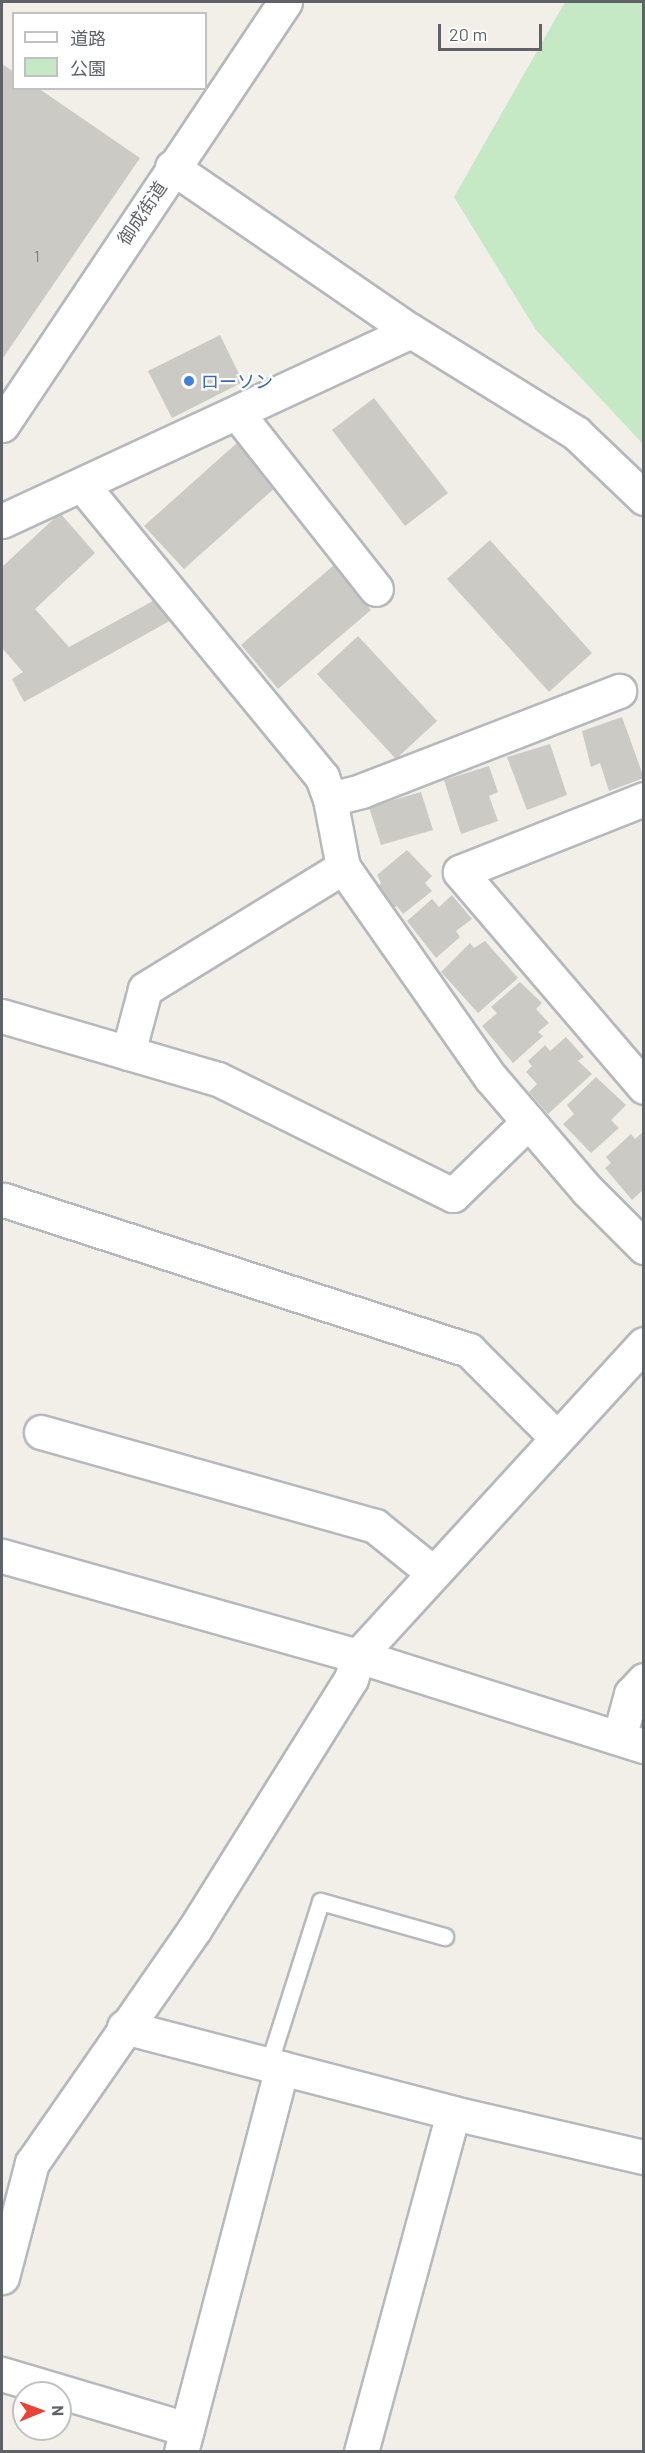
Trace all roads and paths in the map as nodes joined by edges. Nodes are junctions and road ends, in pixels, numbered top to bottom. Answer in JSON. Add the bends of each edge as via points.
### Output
{"nodes":[{"id":1,"x":285,"y":2,"type":"edge"},
{"id":2,"x":172,"y":167,"type":"junction"},
{"id":3,"x":411,"y":330,"type":"junction"},
{"id":4,"x":237,"y":413,"type":"junction"},
{"id":5,"x":2,"y":425,"type":"edge"},
{"id":6,"x":83,"y":486,"type":"junction"},
{"id":7,"x":644,"y":498,"type":"edge"},
{"id":8,"x":2,"y":521,"type":"edge"},
{"id":9,"x":376,"y":589,"type":"dead end"},
{"id":10,"x":619,"y":691,"type":"dead end"},
{"id":11,"x":330,"y":799,"type":"junction"},
{"id":12,"x":644,"y":799,"type":"edge"},
{"id":13,"x":343,"y":867,"type":"junction"},
{"id":14,"x":2,"y":1016,"type":"edge"},
{"id":15,"x":128,"y":1053,"type":"junction"},
{"id":16,"x":644,"y":1087,"type":"edge"},
{"id":17,"x":528,"y":1122,"type":"junction"},
{"id":18,"x":4,"y":1200,"type":"dead end"},
{"id":19,"x":644,"y":1247,"type":"edge"},
{"id":20,"x":644,"y":1344,"type":"edge"},
{"id":21,"x":41,"y":1432,"type":"dead end"},
{"id":22,"x":556,"y":1438,"type":"junction"},
{"id":23,"x":2,"y":1556,"type":"edge"},
{"id":24,"x":432,"y":1572,"type":"junction"},
{"id":25,"x":358,"y":1656,"type":"junction"},
{"id":26,"x":644,"y":1680,"type":"edge"},
{"id":27,"x":631,"y":1742,"type":"edge"},
{"id":28,"x":445,"y":1937,"type":"dead end"},
{"id":29,"x":124,"y":2027,"type":"junction"},
{"id":30,"x":275,"y":2067,"type":"junction"},
{"id":31,"x":453,"y":2113,"type":"junction"},
{"id":32,"x":644,"y":2157,"type":"edge"},
{"id":33,"x":2,"y":2277,"type":"edge"},
{"id":34,"x":2,"y":2374,"type":"edge"},
{"id":35,"x":184,"y":2440,"type":"edge"},
{"id":36,"x":361,"y":2451,"type":"edge"}],
"edges":[{"from":1,"to":2,"type":"street","name":"御成街道"},
{"from":2,"to":3,"type":"street"},
{"from":2,"to":5,"type":"street","name":"御成街道"},
{"from":3,"to":4,"type":"street"},
{"from":3,"to":7,"type":"street","via":[[576,433]]},
{"from":4,"to":6,"type":"street"},
{"from":4,"to":9,"type":"street"},
{"from":6,"to":8,"type":"street"},
{"from":6,"to":11,"type":"street","via":[[322,777]]},
{"from":10,"to":11,"type":"street","via":[[361,791]]},
{"from":11,"to":13,"type":"street"},
{"from":12,"to":16,"type":"street","via":[[460,872]]},
{"from":13,"to":15,"type":"street","via":[[146,989]]},
{"from":13,"to":17,"type":"street","via":[[490,1078]]},
{"from":14,"to":15,"type":"street"},
{"from":15,"to":17,"type":"street","via":[[218,1079],[453,1195]]},
{"from":17,"to":19,"type":"street"},
{"from":18,"to":22,"type":"street","via":[[469,1350]]},
{"from":20,"to":22,"type":"street"},
{"from":21,"to":24,"type":"street","via":[[375,1526]]},
{"from":22,"to":24,"type":"street"},
{"from":23,"to":25,"type":"street"},
{"from":24,"to":25,"type":"street"},
{"from":25,"to":27,"type":"street"},
{"from":25,"to":29,"type":"street","via":[[351,1679],[194,1930]]},
{"from":26,"to":27,"type":"street","via":[[631,1694]]},
{"from":28,"to":30,"type":"lane","via":[[321,1902]]},
{"from":29,"to":30,"type":"street"},
{"from":29,"to":33,"type":"street","via":[[32,2163]]},
{"from":30,"to":31,"type":"street"},
{"from":30,"to":35,"type":"street"},
{"from":31,"to":32,"type":"street"},
{"from":31,"to":36,"type":"street"},
{"from":34,"to":35,"type":"street"}]}
